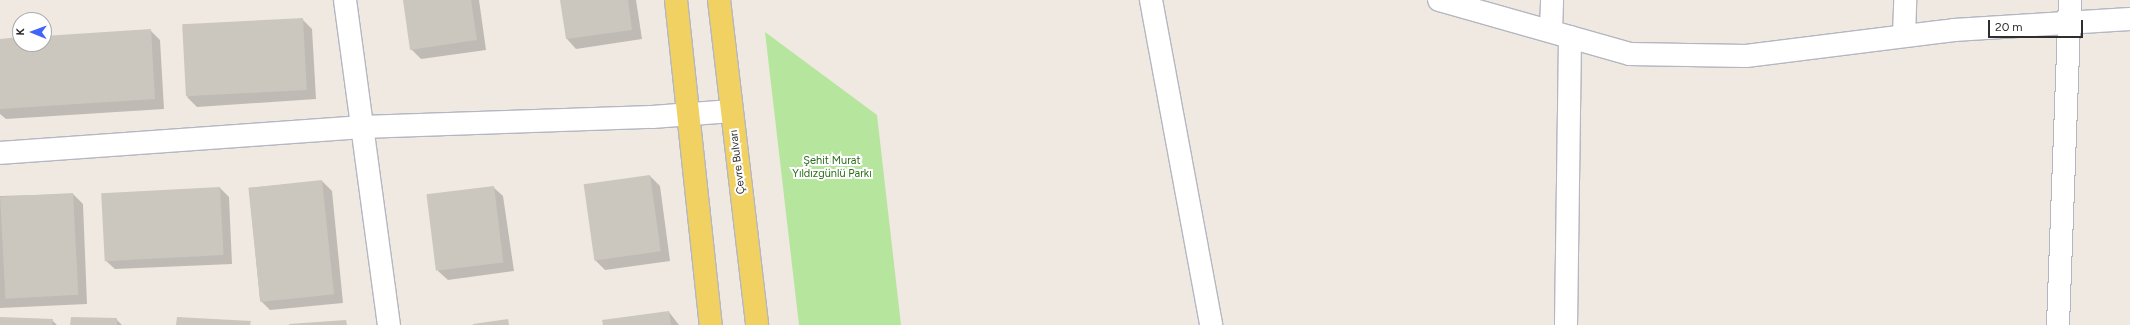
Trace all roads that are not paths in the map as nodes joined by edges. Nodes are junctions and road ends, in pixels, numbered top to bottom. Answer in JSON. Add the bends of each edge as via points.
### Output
{"nodes":[{"id":1,"x":345,"y":0,"type":"edge"},
{"id":2,"x":676,"y":0,"type":"edge"},
{"id":3,"x":719,"y":0,"type":"edge"},
{"id":4,"x":1151,"y":0,"type":"edge"},
{"id":5,"x":1439,"y":0,"type":"edge"},
{"id":6,"x":1552,"y":0,"type":"edge"},
{"id":7,"x":1905,"y":0,"type":"edge"},
{"id":8,"x":2070,"y":0,"type":"edge"},
{"id":9,"x":1506,"y":10,"type":"edge"},
{"id":10,"x":2130,"y":19,"type":"edge"},
{"id":11,"x":2068,"y":22,"type":"junction"},
{"id":12,"x":1561,"y":34,"type":"junction"},
{"id":13,"x":1904,"y":36,"type":"junction"},
{"id":14,"x":732,"y":111,"type":"junction"},
{"id":15,"x":688,"y":115,"type":"junction"},
{"id":16,"x":362,"y":127,"type":"junction"},
{"id":17,"x":0,"y":153,"type":"edge"},
{"id":18,"x":389,"y":325,"type":"edge"},
{"id":19,"x":711,"y":325,"type":"edge"},
{"id":20,"x":757,"y":325,"type":"edge"},
{"id":21,"x":1211,"y":325,"type":"edge"},
{"id":22,"x":1566,"y":325,"type":"edge"},
{"id":23,"x":2058,"y":325,"type":"edge"}],
"edges":[{"from":1,"to":16,"type":"street"},
{"from":2,"to":15,"type":"main road"},
{"from":3,"to":14,"type":"main road","name":"Çevre Bulvarı"},
{"from":4,"to":21,"type":"street"},
{"from":5,"to":9,"type":"street"},
{"from":6,"to":12,"type":"street"},
{"from":7,"to":13,"type":"street"},
{"from":8,"to":11,"type":"street"},
{"from":9,"to":12,"type":"street"},
{"from":10,"to":11,"type":"street"},
{"from":11,"to":13,"type":"street"},
{"from":11,"to":23,"type":"street"},
{"from":12,"to":13,"type":"street","via":[[1630,54],[1746,56]]},
{"from":12,"to":22,"type":"street"},
{"from":14,"to":15,"type":"street"},
{"from":14,"to":20,"type":"main road","name":"Çevre Bulvarı"},
{"from":15,"to":16,"type":"street"},
{"from":15,"to":19,"type":"main road"},
{"from":16,"to":17,"type":"street"},
{"from":16,"to":18,"type":"street"}]}
